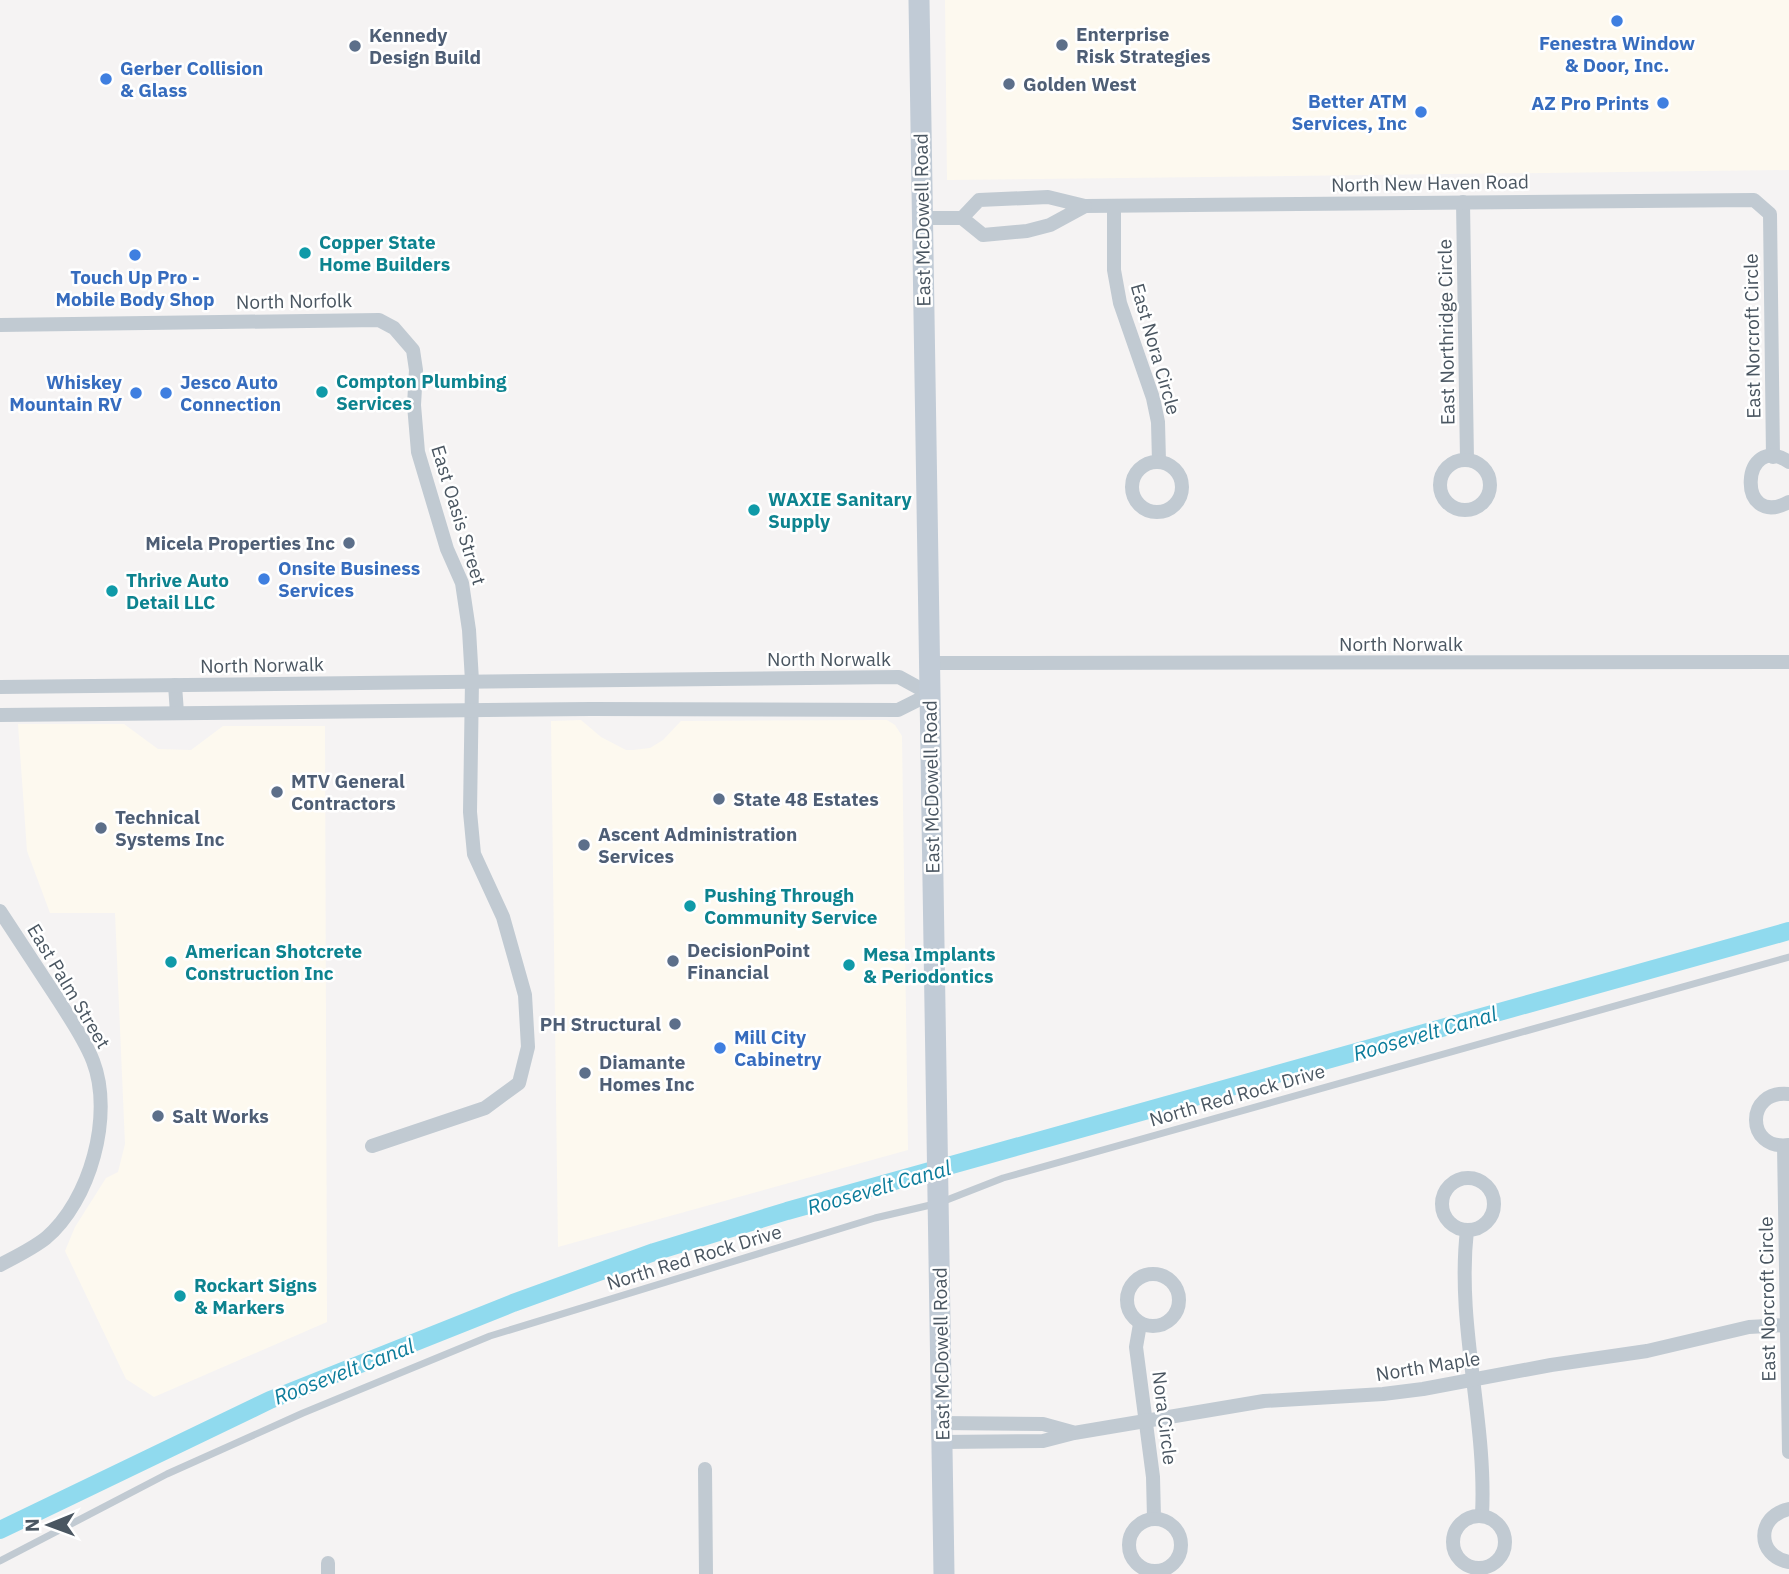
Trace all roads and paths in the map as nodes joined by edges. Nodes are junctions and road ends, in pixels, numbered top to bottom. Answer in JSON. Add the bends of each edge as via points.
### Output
{"nodes":[{"id":1,"x":919,"y":0,"type":"edge"},
{"id":2,"x":1463,"y":202,"type":"junction"},
{"id":3,"x":1085,"y":206,"type":"junction"},
{"id":4,"x":1114,"y":206,"type":"junction"},
{"id":5,"x":1770,"y":214,"type":"joint"},
{"id":6,"x":922,"y":218,"type":"junction"},
{"id":7,"x":962,"y":218,"type":"junction"},
{"id":8,"x":379,"y":320,"type":"joint"},
{"id":9,"x":0,"y":325,"type":"edge"},
{"id":10,"x":1773,"y":457,"type":"junction"},
{"id":11,"x":1467,"y":460,"type":"dead end"},
{"id":12,"x":1159,"y":462,"type":"dead end"},
{"id":13,"x":1789,"y":462,"type":"edge"},
{"id":14,"x":1789,"y":502,"type":"edge"},
{"id":15,"x":1789,"y":662,"type":"edge"},
{"id":16,"x":929,"y":663,"type":"junction"},
{"id":17,"x":175,"y":685,"type":"junction"},
{"id":18,"x":0,"y":687,"type":"edge"},
{"id":19,"x":472,"y":688,"type":"junction"},
{"id":20,"x":930,"y":694,"type":"junction"},
{"id":21,"x":471,"y":711,"type":"junction"},
{"id":22,"x":177,"y":713,"type":"junction"},
{"id":23,"x":0,"y":715,"type":"edge"},
{"id":24,"x":0,"y":911,"type":"edge"},
{"id":25,"x":1789,"y":957,"type":"edge"},
{"id":26,"x":1789,"y":1094,"type":"edge"},
{"id":27,"x":1786,"y":1145,"type":"edge"},
{"id":28,"x":372,"y":1146,"type":"dead end"},
{"id":29,"x":939,"y":1199,"type":"junction"},
{"id":30,"x":1467,"y":1230,"type":"dead end"},
{"id":31,"x":0,"y":1265,"type":"edge"},
{"id":32,"x":1140,"y":1324,"type":"dead end"},
{"id":33,"x":1786,"y":1325,"type":"junction"},
{"id":34,"x":1473,"y":1380,"type":"junction"},
{"id":35,"x":1145,"y":1420,"type":"junction"},
{"id":36,"x":942,"y":1433,"type":"junction"},
{"id":37,"x":1789,"y":1452,"type":"edge"},
{"id":38,"x":705,"y":1469,"type":"dead end"},
{"id":39,"x":1789,"y":1509,"type":"edge"},
{"id":40,"x":1482,"y":1516,"type":"dead end"},
{"id":41,"x":1154,"y":1518,"type":"dead end"},
{"id":42,"x":0,"y":1561,"type":"edge"},
{"id":43,"x":1789,"y":1562,"type":"edge"},
{"id":44,"x":706,"y":1574,"type":"edge"},
{"id":45,"x":944,"y":1574,"type":"edge"}],
"edges":[{"from":1,"to":6,"type":"main road","name":"East McDowell Road"},
{"from":2,"to":4,"type":"street","name":"North New Haven Road"},
{"from":2,"to":5,"type":"street","name":"North New Haven Road","via":[[1754,200]]},
{"from":2,"to":11,"type":"street","name":"East Northridge Circle"},
{"from":3,"to":4,"type":"street","name":"North New Haven Road"},
{"from":3,"to":7,"type":"street","name":"North New Haven Road","via":[[1048,197],[979,200]]},
{"from":3,"to":7,"type":"street","name":"North New Haven Road","via":[[1050,225],[1027,231],[982,235]]},
{"from":4,"to":12,"type":"street","name":"East Nora Circle","via":[[1114,271],[1120,303],[1153,398]]},
{"from":5,"to":10,"type":"street","name":"East Norcroft Circle"},
{"from":6,"to":7,"type":"street","name":"North New Haven Road"},
{"from":6,"to":16,"type":"main road","name":"East McDowell Road"},
{"from":8,"to":9,"type":"street","name":"North Norfolk"},
{"from":8,"to":19,"type":"street","name":"East Oasis Street","via":[[394,328],[413,350],[418,452],[462,583]]},
{"from":10,"to":13,"type":"street"},
{"from":10,"to":14,"type":"street","via":[[1761,460],[1750,472],[1749,489],[1766,506]]},
{"from":15,"to":16,"type":"street","name":"North Norwalk"},
{"from":16,"to":20,"type":"main road","name":"East McDowell Road"},
{"from":17,"to":18,"type":"street","name":"North Norwalk"},
{"from":17,"to":19,"type":"street","name":"North Norwalk"},
{"from":17,"to":22,"type":"street"},
{"from":19,"to":20,"type":"street","name":"North Norwalk","via":[[899,677]]},
{"from":19,"to":21,"type":"street","name":"East Oasis Street"},
{"from":20,"to":21,"type":"street","via":[[898,710]]},
{"from":20,"to":29,"type":"main road","name":"East McDowell Road"},
{"from":21,"to":22,"type":"street"},
{"from":21,"to":28,"type":"street","name":"East Oasis Street","via":[[474,854],[503,917],[525,995],[528,1047],[519,1083],[485,1108]]},
{"from":22,"to":23,"type":"street"},
{"from":24,"to":31,"type":"street","name":"East Palm Street","via":[[76,1028],[94,1062],[101,1098],[100,1131],[77,1198],[47,1237]]},
{"from":25,"to":29,"type":"lane","name":"North Red Rock Drive"},
{"from":26,"to":27,"type":"street","name":"East Norcroft Circle","via":[[1773,1094],[1756,1113],[1763,1138]]},
{"from":27,"to":33,"type":"street","name":"East Norcroft Circle"},
{"from":29,"to":36,"type":"main road","name":"East McDowell Road"},
{"from":29,"to":42,"type":"lane","name":"North Red Rock Drive","via":[[490,1336],[167,1474]]},
{"from":30,"to":34,"type":"street","via":[[1465,1303]]},
{"from":32,"to":35,"type":"street","name":"Nora Circle","via":[[1136,1347]]},
{"from":33,"to":34,"type":"street","name":"North Maple","via":[[1749,1327],[1647,1351]]},
{"from":33,"to":37,"type":"street","name":"East Norcroft Circle"},
{"from":34,"to":35,"type":"street","name":"North Maple","via":[[1383,1394],[1264,1401]]},
{"from":34,"to":40,"type":"street","via":[[1483,1459]]},
{"from":35,"to":36,"type":"street","name":"North Maple","via":[[1043,1441]]},
{"from":35,"to":41,"type":"street","name":"Nora Circle"},
{"from":36,"to":45,"type":"main road","name":"East McDowell Road"},
{"from":38,"to":44,"type":"street"},
{"from":39,"to":43,"type":"street","via":[[1768,1521],[1764,1538],[1772,1554]]}]}
